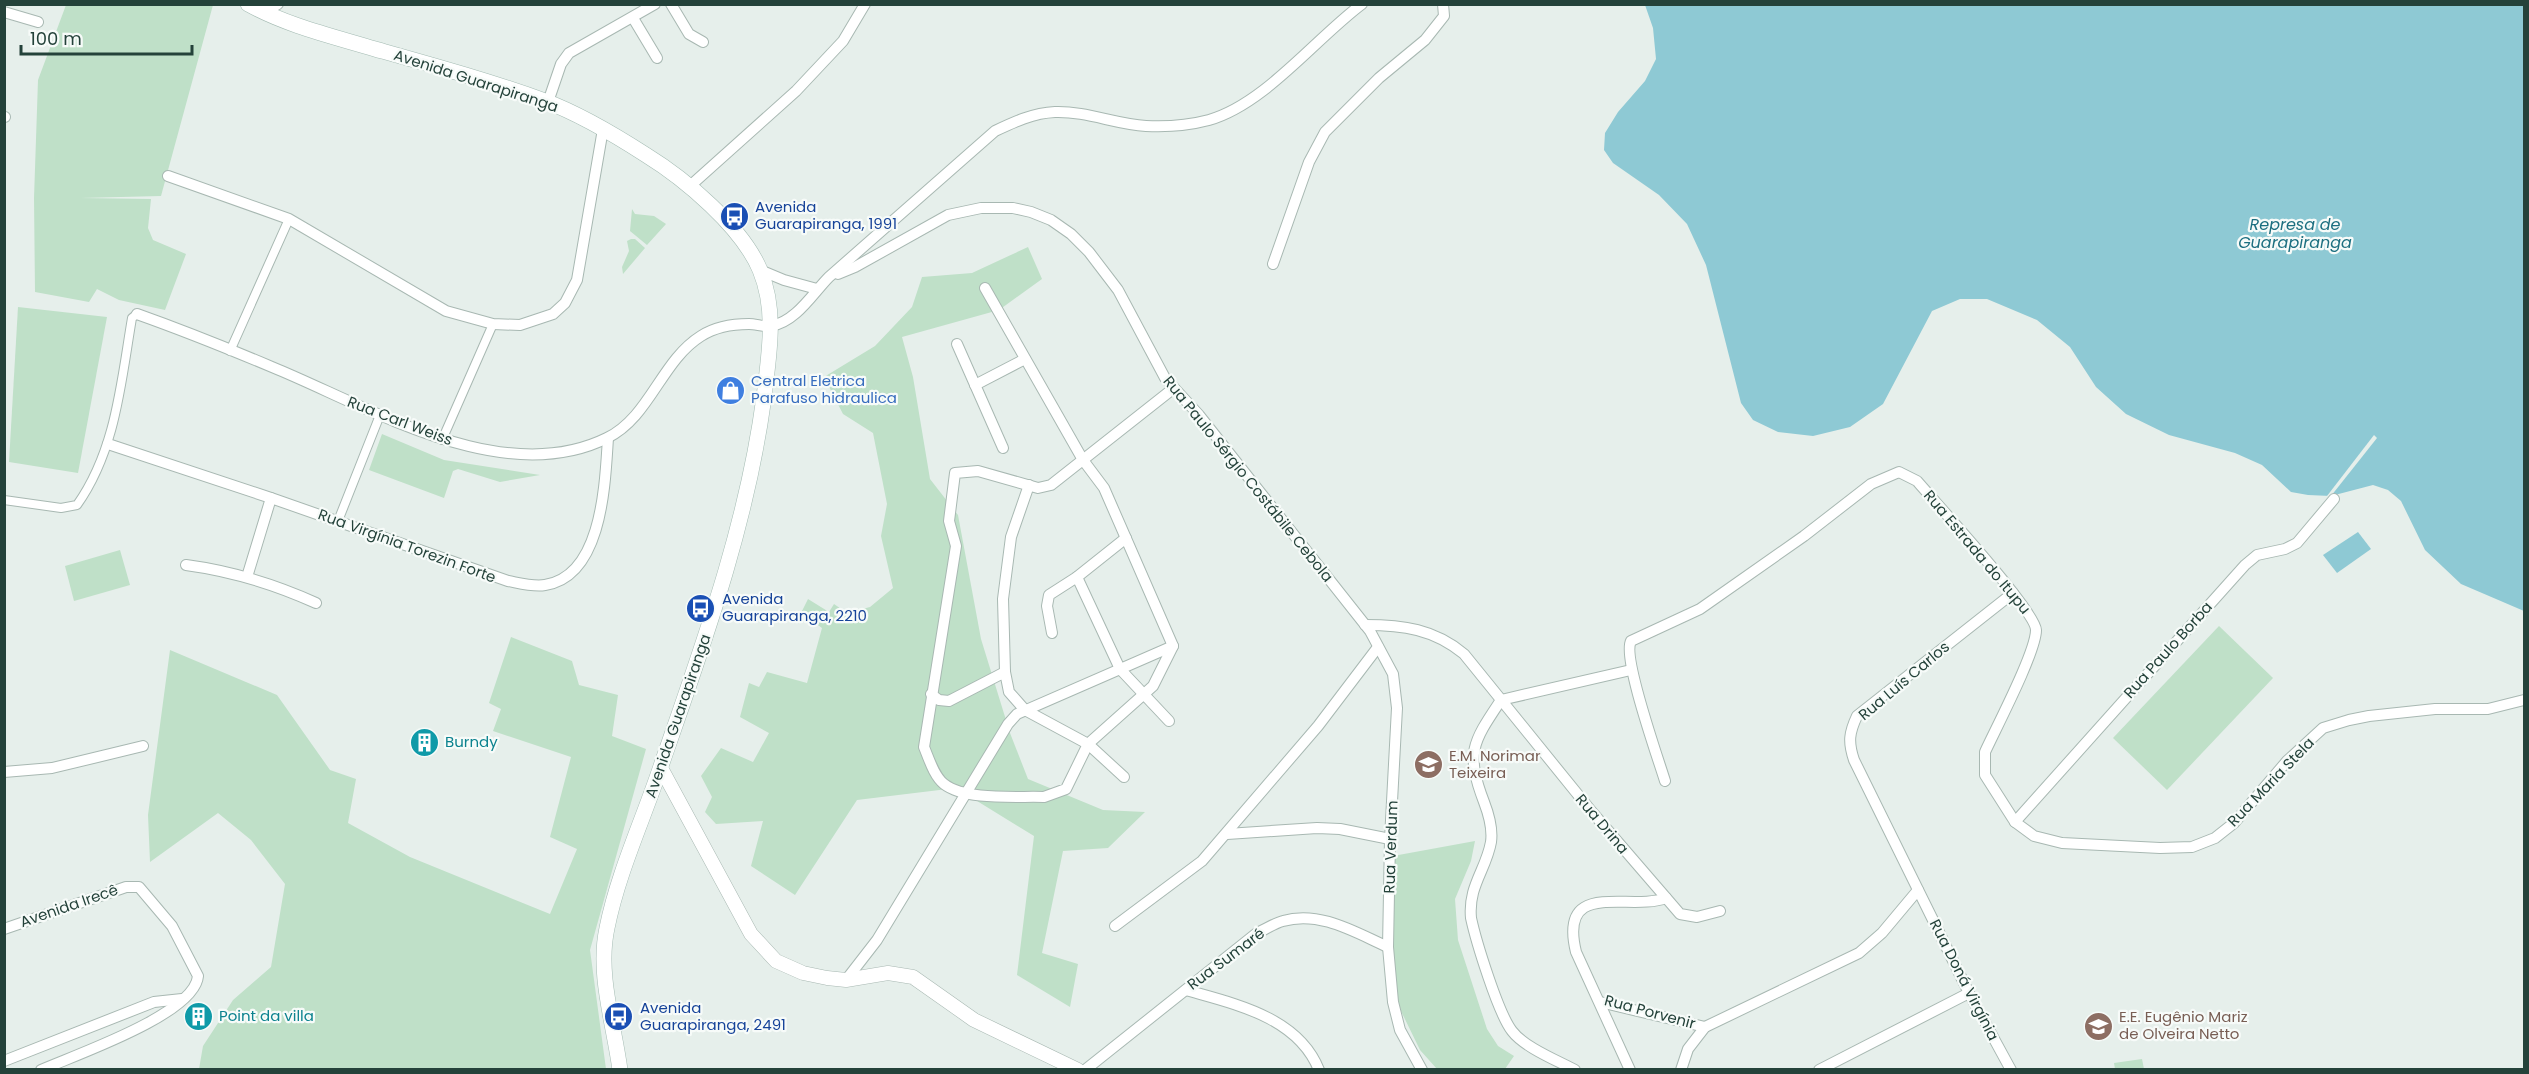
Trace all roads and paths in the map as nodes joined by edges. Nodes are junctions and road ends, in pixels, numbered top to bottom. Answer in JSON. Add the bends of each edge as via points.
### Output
{"nodes":[{"id":1,"x":248,"y":4,"type":"edge"},
{"id":2,"x":278,"y":4,"type":"edge"},
{"id":3,"x":655,"y":4,"type":"edge"},
{"id":4,"x":671,"y":4,"type":"edge"},
{"id":5,"x":865,"y":4,"type":"edge"},
{"id":6,"x":1362,"y":4,"type":"edge"},
{"id":7,"x":1443,"y":4,"type":"edge"},
{"id":8,"x":4,"y":12,"type":"edge"},
{"id":9,"x":264,"y":13,"type":"junction"},
{"id":10,"x":633,"y":18,"type":"junction"},
{"id":11,"x":38,"y":22,"type":"dead end"},
{"id":12,"x":704,"y":42,"type":"dead end"},
{"id":13,"x":657,"y":58,"type":"dead end"},
{"id":14,"x":548,"y":102,"type":"junction"},
{"id":15,"x":603,"y":129,"type":"junction"},
{"id":16,"x":168,"y":176,"type":"dead end"},
{"id":17,"x":690,"y":186,"type":"junction"},
{"id":18,"x":289,"y":219,"type":"junction"},
{"id":19,"x":1273,"y":264,"type":"dead end"},
{"id":20,"x":760,"y":270,"type":"junction"},
{"id":21,"x":829,"y":277,"type":"junction"},
{"id":22,"x":985,"y":288,"type":"dead end"},
{"id":23,"x":817,"y":289,"type":"junction"},
{"id":24,"x":137,"y":314,"type":"joint"},
{"id":25,"x":494,"y":324,"type":"junction"},
{"id":26,"x":772,"y":326,"type":"junction"},
{"id":27,"x":957,"y":344,"type":"dead end"},
{"id":28,"x":230,"y":351,"type":"junction"},
{"id":29,"x":1025,"y":359,"type":"junction"},
{"id":30,"x":975,"y":385,"type":"junction"},
{"id":31,"x":1174,"y":388,"type":"junction"},
{"id":32,"x":380,"y":415,"type":"junction"},
{"id":33,"x":608,"y":438,"type":"junction"},
{"id":34,"x":442,"y":440,"type":"junction"},
{"id":35,"x":108,"y":444,"type":"junction"},
{"id":36,"x":1003,"y":448,"type":"dead end"},
{"id":37,"x":1083,"y":460,"type":"junction"},
{"id":38,"x":1029,"y":485,"type":"junction"},
{"id":39,"x":271,"y":498,"type":"junction"},
{"id":40,"x":2334,"y":499,"type":"dead end"},
{"id":41,"x":4,"y":500,"type":"edge"},
{"id":42,"x":338,"y":521,"type":"junction"},
{"id":43,"x":1126,"y":538,"type":"junction"},
{"id":44,"x":186,"y":565,"type":"dead end"},
{"id":45,"x":247,"y":577,"type":"junction"},
{"id":46,"x":1077,"y":577,"type":"junction"},
{"id":47,"x":2013,"y":593,"type":"junction"},
{"id":48,"x":316,"y":603,"type":"dead end"},
{"id":49,"x":1365,"y":626,"type":"junction"},
{"id":50,"x":1052,"y":633,"type":"dead end"},
{"id":51,"x":1173,"y":646,"type":"junction"},
{"id":52,"x":1378,"y":647,"type":"junction"},
{"id":53,"x":1120,"y":669,"type":"junction"},
{"id":54,"x":1632,"y":670,"type":"junction"},
{"id":55,"x":1005,"y":672,"type":"junction"},
{"id":56,"x":932,"y":694,"type":"junction"},
{"id":57,"x":1144,"y":695,"type":"junction"},
{"id":58,"x":1502,"y":700,"type":"junction"},
{"id":59,"x":2524,"y":700,"type":"edge"},
{"id":60,"x":1025,"y":710,"type":"junction"},
{"id":61,"x":1169,"y":721,"type":"dead end"},
{"id":62,"x":1088,"y":744,"type":"junction"},
{"id":63,"x":143,"y":746,"type":"dead end"},
{"id":64,"x":661,"y":768,"type":"junction"},
{"id":65,"x":4,"y":772,"type":"edge"},
{"id":66,"x":1124,"y":777,"type":"dead end"},
{"id":67,"x":1665,"y":781,"type":"dead end"},
{"id":68,"x":967,"y":794,"type":"junction"},
{"id":69,"x":2015,"y":822,"type":"junction"},
{"id":70,"x":1227,"y":834,"type":"junction"},
{"id":71,"x":1390,"y":838,"type":"junction"},
{"id":72,"x":2160,"y":848,"type":"joint"},
{"id":73,"x":1918,"y":890,"type":"junction"},
{"id":74,"x":1666,"y":898,"type":"junction"},
{"id":75,"x":1720,"y":911,"type":"dead end"},
{"id":76,"x":1115,"y":926,"type":"dead end"},
{"id":77,"x":4,"y":929,"type":"edge"},
{"id":78,"x":1388,"y":947,"type":"junction"},
{"id":79,"x":846,"y":980,"type":"junction"},
{"id":80,"x":1186,"y":990,"type":"junction"},
{"id":81,"x":1969,"y":993,"type":"junction"},
{"id":82,"x":182,"y":999,"type":"junction"},
{"id":83,"x":1600,"y":1002,"type":"junction"},
{"id":84,"x":1705,"y":1027,"type":"junction"},
{"id":85,"x":4,"y":1061,"type":"edge"},
{"id":86,"x":41,"y":1070,"type":"edge"},
{"id":87,"x":620,"y":1070,"type":"edge"},
{"id":88,"x":1078,"y":1070,"type":"edge"},
{"id":89,"x":1085,"y":1070,"type":"edge"},
{"id":90,"x":1319,"y":1070,"type":"edge"},
{"id":91,"x":1422,"y":1070,"type":"edge"},
{"id":92,"x":1575,"y":1070,"type":"edge"},
{"id":93,"x":1630,"y":1070,"type":"edge"},
{"id":94,"x":1681,"y":1070,"type":"edge"},
{"id":95,"x":1819,"y":1070,"type":"edge"},
{"id":96,"x":2011,"y":1070,"type":"edge"}],
"edges":[{"from":1,"to":9,"type":"main road","name":"Avenida Guarapiranga"},
{"from":2,"to":9,"type":"street"},
{"from":3,"to":10,"type":"street"},
{"from":4,"to":12,"type":"street","via":[[689,34]]},
{"from":5,"to":17,"type":"street","via":[[843,41],[812,74]]},
{"from":6,"to":21,"type":"street","via":[[1265,89],[1210,120],[1146,126],[1055,112],[1027,116],[994,131]]},
{"from":7,"to":19,"type":"street","via":[[1444,16],[1425,40],[1379,78],[1325,132],[1309,162]]},
{"from":8,"to":11,"type":"street"},
{"from":9,"to":14,"type":"main road","name":"Avenida Guarapiranga"},
{"from":10,"to":13,"type":"street"},
{"from":10,"to":14,"type":"street","via":[[569,53],[561,64]]},
{"from":14,"to":15,"type":"main road","name":"Avenida Guarapiranga"},
{"from":15,"to":17,"type":"main road","name":"Avenida Guarapiranga"},
{"from":15,"to":25,"type":"street","via":[[577,280],[566,303],[538,321]]},
{"from":16,"to":18,"type":"street"},
{"from":17,"to":20,"type":"main road","name":"Avenida Guarapiranga","via":[[729,225]]},
{"from":18,"to":25,"type":"street","via":[[446,311]]},
{"from":18,"to":28,"type":"street"},
{"from":20,"to":23,"type":"street"},
{"from":20,"to":26,"type":"main road","name":"Avenida Guarapiranga"},
{"from":21,"to":23,"type":"street"},
{"from":21,"to":31,"type":"street","name":"Rua Paulo Sérgio Costábile Cebola","via":[[855,267],[948,215],[981,208],[1032,212],[1051,220],[1089,252],[1130,309],[1143,339]]},
{"from":22,"to":29,"type":"street"},
{"from":23,"to":26,"type":"street","via":[[787,320]]},
{"from":24,"to":28,"type":"street","name":"Rua Carl Weiss"},
{"from":24,"to":35,"type":"street","via":[[132,318]]},
{"from":25,"to":34,"type":"street"},
{"from":26,"to":33,"type":"street","name":"Rua Carl Weiss","via":[[724,326],[702,335],[687,346],[638,411]]},
{"from":26,"to":64,"type":"main road","name":"Avenida Guarapiranga","via":[[758,442],[733,553]]},
{"from":27,"to":30,"type":"street"},
{"from":28,"to":32,"type":"street","name":"Rua Carl Weiss"},
{"from":29,"to":30,"type":"street"},
{"from":29,"to":37,"type":"street"},
{"from":30,"to":36,"type":"street"},
{"from":31,"to":37,"type":"street"},
{"from":31,"to":49,"type":"street","name":"Rua Paulo Sérgio Costábile Cebola"},
{"from":32,"to":34,"type":"street","name":"Rua Carl Weiss"},
{"from":32,"to":42,"type":"street"},
{"from":33,"to":34,"type":"street","name":"Rua Carl Weiss","via":[[560,453],[537,454]]},
{"from":33,"to":42,"type":"street","name":"Rua Virgínia Torezin Forte","via":[[604,492],[591,544],[570,572],[545,585],[508,581]]},
{"from":35,"to":39,"type":"street","name":"Rua Virgínia Torezin Forte"},
{"from":35,"to":41,"type":"street","via":[[77,505],[61,508]]},
{"from":37,"to":38,"type":"street","via":[[1051,485]]},
{"from":37,"to":43,"type":"street","via":[[1104,488]]},
{"from":38,"to":55,"type":"street","via":[[1011,537],[1003,599]]},
{"from":38,"to":56,"type":"street","via":[[978,471],[955,473],[949,520],[956,546]]},
{"from":39,"to":42,"type":"street","name":"Rua Virgínia Torezin Forte"},
{"from":39,"to":45,"type":"street"},
{"from":40,"to":69,"type":"street","name":"Rua Paulo Borba","via":[[2297,543],[2257,555],[2245,564]]},
{"from":43,"to":46,"type":"street"},
{"from":43,"to":51,"type":"street"},
{"from":44,"to":45,"type":"street"},
{"from":45,"to":48,"type":"street"},
{"from":46,"to":50,"type":"street","via":[[1050,595],[1047,606]]},
{"from":46,"to":53,"type":"street"},
{"from":47,"to":54,"type":"street","name":"Rua Estrada do Itupu","via":[[1917,481],[1899,472],[1871,484],[1700,609],[1632,642],[1628,650]]},
{"from":47,"to":69,"type":"street","name":"Rua Estrada do Itupu","via":[[2035,622],[2034,643],[1985,753],[1984,764],[1985,775]]},
{"from":47,"to":73,"type":"street","name":"Rua Luís Carlos","via":[[1857,716],[1850,733],[1854,760]]},
{"from":49,"to":52,"type":"street","name":"Rua Verdum"},
{"from":49,"to":58,"type":"street","via":[[1411,626],[1443,639],[1464,654]]},
{"from":51,"to":53,"type":"street"},
{"from":51,"to":57,"type":"street","via":[[1153,686]]},
{"from":52,"to":70,"type":"street"},
{"from":52,"to":71,"type":"street","name":"Rua Verdum","via":[[1392,674],[1397,708]]},
{"from":53,"to":57,"type":"street"},
{"from":53,"to":60,"type":"street"},
{"from":54,"to":58,"type":"street"},
{"from":54,"to":67,"type":"street"},
{"from":55,"to":56,"type":"street","via":[[949,701]]},
{"from":55,"to":60,"type":"street","via":[[1009,692]]},
{"from":56,"to":68,"type":"street","via":[[924,747],[943,784]]},
{"from":57,"to":61,"type":"street"},
{"from":57,"to":62,"type":"street"},
{"from":58,"to":74,"type":"street","name":"Rua Drina"},
{"from":58,"to":92,"type":"street","via":[[1481,730],[1472,758],[1492,830],[1488,853],[1473,890],[1471,918],[1500,1008],[1512,1032]]},
{"from":59,"to":72,"type":"street","name":"Rua Maria Stela","via":[[2488,708],[2369,716],[2323,728],[2287,761],[2234,823],[2215,838],[2192,847]]},
{"from":60,"to":62,"type":"street"},
{"from":60,"to":68,"type":"street","via":[[1008,724]]},
{"from":62,"to":66,"type":"street"},
{"from":62,"to":68,"type":"street","via":[[1066,789],[1054,795]]},
{"from":63,"to":65,"type":"street","via":[[52,768]]},
{"from":64,"to":79,"type":"street","via":[[751,934],[763,949],[803,974]]},
{"from":64,"to":87,"type":"main road","name":"Avenida Guarapiranga","via":[[618,887],[604,947]]},
{"from":68,"to":79,"type":"street","via":[[877,940]]},
{"from":69,"to":72,"type":"street","name":"Rua Estrada do Itupu","via":[[2048,841]]},
{"from":70,"to":71,"type":"street","via":[[1317,828]]},
{"from":70,"to":76,"type":"street","via":[[1202,861]]},
{"from":71,"to":78,"type":"street","name":"Rua Verdum"},
{"from":73,"to":81,"type":"street","name":"Rua Doná Virgínia"},
{"from":73,"to":84,"type":"street","via":[[1882,933],[1859,953]]},
{"from":74,"to":75,"type":"street","name":"Rua Drina","via":[[1684,916]]},
{"from":74,"to":83,"type":"street","name":"Rua Porvenir","via":[[1643,903],[1596,902],[1578,914],[1574,946]]},
{"from":77,"to":82,"type":"street","name":"Avenida Irecê","via":[[126,887],[138,887],[172,926],[198,976],[193,991]]},
{"from":78,"to":80,"type":"street","name":"Rua Sumaré","via":[[1316,918],[1283,921],[1257,933]]},
{"from":78,"to":91,"type":"street","name":"Rua Verdum","via":[[1392,1002],[1400,1030]]},
{"from":79,"to":88,"type":"street","via":[[888,973],[913,977],[974,1020]]},
{"from":80,"to":89,"type":"street","name":"Rua Sumaré"},
{"from":80,"to":90,"type":"street","via":[[1272,1020],[1304,1043]]},
{"from":81,"to":95,"type":"street"},
{"from":81,"to":96,"type":"street","name":"Rua Doná Virgínia"},
{"from":82,"to":85,"type":"street","via":[[154,1002]]},
{"from":82,"to":86,"type":"street","via":[[163,1016]]},
{"from":83,"to":84,"type":"street","name":"Rua Porvenir"},
{"from":83,"to":93,"type":"street"},
{"from":84,"to":94,"type":"street","via":[[1688,1049]]}]}
